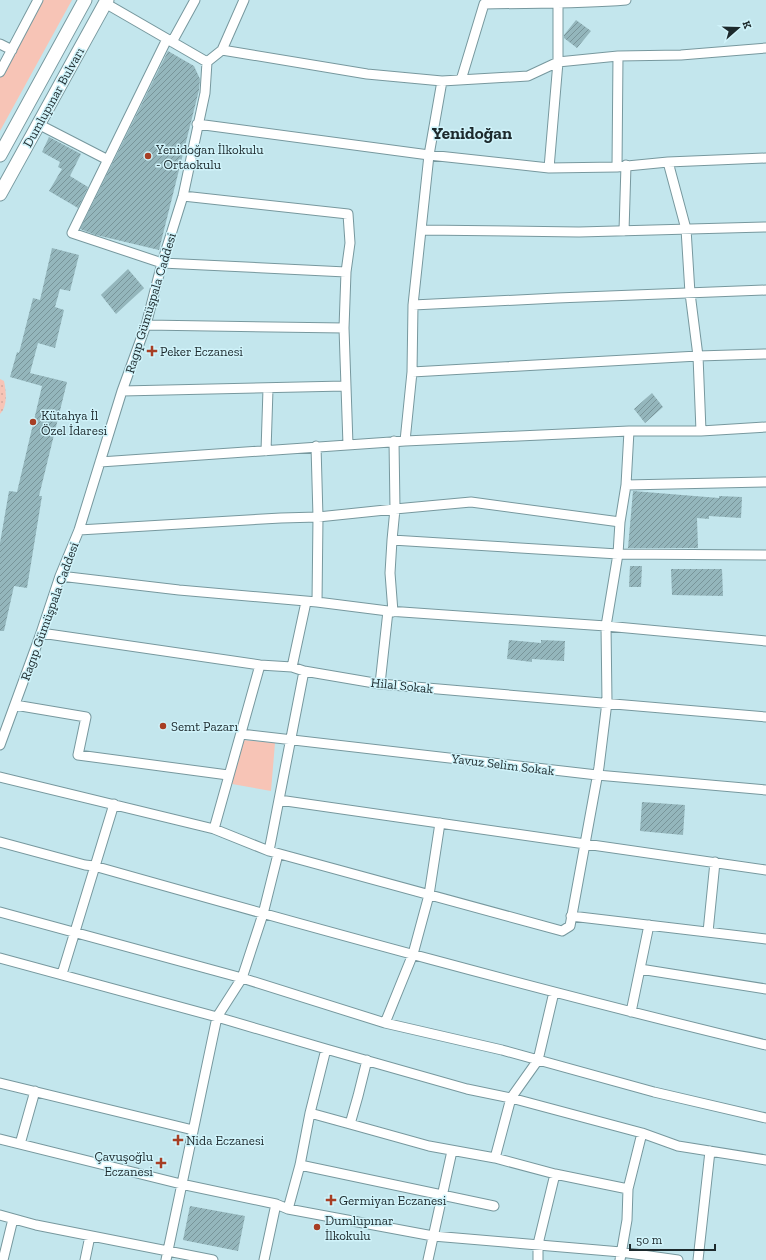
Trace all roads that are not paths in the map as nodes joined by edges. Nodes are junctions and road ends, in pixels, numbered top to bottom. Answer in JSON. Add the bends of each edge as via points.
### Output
{"nodes":[{"id":1,"x":38,"y":0,"type":"edge"},
{"id":2,"x":85,"y":0,"type":"edge"},
{"id":3,"x":195,"y":0,"type":"edge"},
{"id":4,"x":244,"y":0,"type":"edge"},
{"id":5,"x":626,"y":0,"type":"edge"},
{"id":6,"x":558,"y":1,"type":"edge"},
{"id":7,"x":106,"y":2,"type":"edge"},
{"id":8,"x":170,"y":40,"type":"junction"},
{"id":9,"x":0,"y":44,"type":"edge"},
{"id":10,"x":766,"y":48,"type":"edge"},
{"id":11,"x":12,"y":50,"type":"junction"},
{"id":12,"x":222,"y":50,"type":"junction"},
{"id":13,"x":618,"y":56,"type":"junction"},
{"id":14,"x":206,"y":62,"type":"junction"},
{"id":15,"x":558,"y":62,"type":"junction"},
{"id":16,"x":0,"y":72,"type":"edge"},
{"id":17,"x":462,"y":80,"type":"junction"},
{"id":18,"x":442,"y":81,"type":"junction"},
{"id":19,"x":38,"y":124,"type":"junction"},
{"id":20,"x":198,"y":124,"type":"junction"},
{"id":21,"x":0,"y":155,"type":"edge"},
{"id":22,"x":429,"y":155,"type":"junction"},
{"id":23,"x":766,"y":158,"type":"edge"},
{"id":24,"x":108,"y":160,"type":"junction"},
{"id":25,"x":668,"y":162,"type":"junction"},
{"id":26,"x":626,"y":165,"type":"junction"},
{"id":27,"x":617,"y":167,"type":"junction"},
{"id":28,"x":549,"y":168,"type":"junction"},
{"id":29,"x":0,"y":194,"type":"edge"},
{"id":30,"x":183,"y":196,"type":"junction"},
{"id":31,"x":766,"y":227,"type":"edge"},
{"id":32,"x":686,"y":229,"type":"junction"},
{"id":33,"x":422,"y":230,"type":"junction"},
{"id":34,"x":624,"y":231,"type":"junction"},
{"id":35,"x":162,"y":263,"type":"junction"},
{"id":36,"x":346,"y":272,"type":"junction"},
{"id":37,"x":766,"y":290,"type":"edge"},
{"id":38,"x":690,"y":293,"type":"junction"},
{"id":39,"x":413,"y":305,"type":"junction"},
{"id":40,"x":146,"y":324,"type":"junction"},
{"id":41,"x":344,"y":328,"type":"junction"},
{"id":42,"x":766,"y":354,"type":"edge"},
{"id":43,"x":698,"y":356,"type":"junction"},
{"id":44,"x":412,"y":372,"type":"junction"},
{"id":45,"x":345,"y":386,"type":"junction"},
{"id":46,"x":268,"y":389,"type":"junction"},
{"id":47,"x":122,"y":391,"type":"junction"},
{"id":48,"x":766,"y":427,"type":"edge"},
{"id":49,"x":629,"y":431,"type":"junction"},
{"id":50,"x":701,"y":431,"type":"junction"},
{"id":51,"x":394,"y":441,"type":"junction"},
{"id":52,"x":405,"y":441,"type":"junction"},
{"id":53,"x":348,"y":445,"type":"junction"},
{"id":54,"x":316,"y":446,"type":"junction"},
{"id":55,"x":266,"y":450,"type":"junction"},
{"id":56,"x":100,"y":462,"type":"junction"},
{"id":57,"x":766,"y":482,"type":"edge"},
{"id":58,"x":626,"y":485,"type":"junction"},
{"id":59,"x":395,"y":509,"type":"junction"},
{"id":60,"x":318,"y":517,"type":"junction"},
{"id":61,"x":620,"y":522,"type":"junction"},
{"id":62,"x":79,"y":530,"type":"junction"},
{"id":63,"x":392,"y":540,"type":"junction"},
{"id":64,"x":618,"y":554,"type":"junction"},
{"id":65,"x":766,"y":555,"type":"edge"},
{"id":66,"x":60,"y":576,"type":"junction"},
{"id":67,"x":306,"y":602,"type":"junction"},
{"id":68,"x":317,"y":602,"type":"junction"},
{"id":69,"x":391,"y":612,"type":"junction"},
{"id":70,"x":606,"y":626,"type":"junction"},
{"id":71,"x":41,"y":633,"type":"junction"},
{"id":72,"x":766,"y":641,"type":"edge"},
{"id":73,"x":260,"y":665,"type":"junction"},
{"id":74,"x":292,"y":667,"type":"junction"},
{"id":75,"x":304,"y":671,"type":"junction"},
{"id":76,"x":380,"y":684,"type":"junction"},
{"id":77,"x":607,"y":702,"type":"junction"},
{"id":78,"x":15,"y":705,"type":"junction"},
{"id":79,"x":766,"y":717,"type":"edge"},
{"id":80,"x":240,"y":734,"type":"junction"},
{"id":81,"x":291,"y":739,"type":"junction"},
{"id":82,"x":0,"y":745,"type":"edge"},
{"id":83,"x":228,"y":775,"type":"junction"},
{"id":84,"x":597,"y":775,"type":"junction"},
{"id":85,"x":0,"y":776,"type":"edge"},
{"id":86,"x":766,"y":790,"type":"edge"},
{"id":87,"x":279,"y":800,"type":"junction"},
{"id":88,"x":114,"y":804,"type":"junction"},
{"id":89,"x":440,"y":823,"type":"junction"},
{"id":90,"x":214,"y":828,"type":"junction"},
{"id":91,"x":0,"y":842,"type":"edge"},
{"id":92,"x":585,"y":843,"type":"junction"},
{"id":93,"x":273,"y":852,"type":"junction"},
{"id":94,"x":715,"y":862,"type":"junction"},
{"id":95,"x":94,"y":866,"type":"junction"},
{"id":96,"x":766,"y":870,"type":"edge"},
{"id":97,"x":429,"y":895,"type":"junction"},
{"id":98,"x":0,"y":912,"type":"edge"},
{"id":99,"x":263,"y":914,"type":"junction"},
{"id":100,"x":571,"y":916,"type":"junction"},
{"id":101,"x":649,"y":925,"type":"junction"},
{"id":102,"x":75,"y":932,"type":"junction"},
{"id":103,"x":708,"y":932,"type":"junction"},
{"id":104,"x":766,"y":939,"type":"edge"},
{"id":105,"x":413,"y":954,"type":"junction"},
{"id":106,"x":0,"y":958,"type":"edge"},
{"id":107,"x":640,"y":969,"type":"junction"},
{"id":108,"x":62,"y":974,"type":"junction"},
{"id":109,"x":242,"y":978,"type":"junction"},
{"id":110,"x":766,"y":989,"type":"edge"},
{"id":111,"x":554,"y":992,"type":"junction"},
{"id":112,"x":631,"y":1012,"type":"junction"},
{"id":113,"x":217,"y":1017,"type":"junction"},
{"id":114,"x":385,"y":1023,"type":"junction"},
{"id":115,"x":766,"y":1045,"type":"edge"},
{"id":116,"x":326,"y":1049,"type":"junction"},
{"id":117,"x":366,"y":1060,"type":"junction"},
{"id":118,"x":538,"y":1060,"type":"junction"},
{"id":119,"x":0,"y":1082,"type":"edge"},
{"id":120,"x":34,"y":1091,"type":"junction"},
{"id":121,"x":511,"y":1098,"type":"junction"},
{"id":122,"x":310,"y":1113,"type":"junction"},
{"id":123,"x":766,"y":1118,"type":"edge"},
{"id":124,"x":350,"y":1124,"type":"junction"},
{"id":125,"x":193,"y":1130,"type":"junction"},
{"id":126,"x":642,"y":1133,"type":"junction"},
{"id":127,"x":0,"y":1139,"type":"edge"},
{"id":128,"x":20,"y":1144,"type":"junction"},
{"id":129,"x":452,"y":1151,"type":"junction"},
{"id":130,"x":710,"y":1151,"type":"junction"},
{"id":131,"x":495,"y":1158,"type":"junction"},
{"id":132,"x":766,"y":1160,"type":"edge"},
{"id":133,"x":300,"y":1165,"type":"junction"},
{"id":134,"x":555,"y":1174,"type":"junction"},
{"id":135,"x":181,"y":1184,"type":"junction"},
{"id":136,"x":628,"y":1189,"type":"junction"},
{"id":137,"x":442,"y":1195,"type":"junction"},
{"id":138,"x":276,"y":1204,"type":"junction"},
{"id":139,"x":494,"y":1206,"type":"dead end"},
{"id":140,"x":288,"y":1209,"type":"junction"},
{"id":141,"x":0,"y":1216,"type":"edge"},
{"id":142,"x":13,"y":1219,"type":"junction"},
{"id":143,"x":90,"y":1236,"type":"junction"},
{"id":144,"x":433,"y":1236,"type":"junction"},
{"id":145,"x":538,"y":1244,"type":"junction"},
{"id":146,"x":167,"y":1256,"type":"edge"},
{"id":147,"x":621,"y":1256,"type":"edge"},
{"id":148,"x":3,"y":1260,"type":"edge"},
{"id":149,"x":85,"y":1260,"type":"edge"},
{"id":150,"x":213,"y":1260,"type":"edge"},
{"id":151,"x":264,"y":1260,"type":"edge"},
{"id":152,"x":428,"y":1260,"type":"edge"},
{"id":153,"x":538,"y":1260,"type":"edge"},
{"id":154,"x":678,"y":1260,"type":"edge"},
{"id":155,"x":698,"y":1260,"type":"edge"}],
"edges":[{"from":1,"to":11,"type":"street"},
{"from":2,"to":21,"type":"main road","name":"Dumlupınar Bulvarı"},
{"from":3,"to":8,"type":"street"},
{"from":4,"to":12,"type":"street"},
{"from":5,"to":6,"type":"street","via":[[588,3]]},
{"from":6,"to":15,"type":"street"},
{"from":6,"to":17,"type":"street","via":[[484,4]]},
{"from":7,"to":8,"type":"street"},
{"from":7,"to":19,"type":"main road","name":"Dumlupınar Bulvarı"},
{"from":8,"to":14,"type":"street"},
{"from":8,"to":24,"type":"street"},
{"from":9,"to":11,"type":"street"},
{"from":10,"to":13,"type":"street","via":[[680,55]]},
{"from":11,"to":16,"type":"street"},
{"from":12,"to":14,"type":"street"},
{"from":12,"to":18,"type":"street","via":[[367,74]]},
{"from":13,"to":15,"type":"street"},
{"from":13,"to":27,"type":"street"},
{"from":14,"to":20,"type":"street","name":"Ragıp Gümüşpala Caddesi","via":[[205,93]]},
{"from":15,"to":17,"type":"street","via":[[528,76]]},
{"from":15,"to":28,"type":"street"},
{"from":17,"to":18,"type":"street"},
{"from":18,"to":22,"type":"street"},
{"from":19,"to":24,"type":"street"},
{"from":19,"to":29,"type":"main road","name":"Dumlupınar Bulvarı"},
{"from":20,"to":22,"type":"street"},
{"from":20,"to":30,"type":"street","name":"Ragıp Gümüşpala Caddesi"},
{"from":22,"to":28,"type":"street"},
{"from":22,"to":33,"type":"street"},
{"from":23,"to":25,"type":"street"},
{"from":24,"to":35,"type":"street","via":[[72,233]]},
{"from":25,"to":26,"type":"street"},
{"from":25,"to":32,"type":"street"},
{"from":26,"to":27,"type":"street"},
{"from":26,"to":34,"type":"street"},
{"from":27,"to":28,"type":"street"},
{"from":30,"to":35,"type":"street","name":"Ragıp Gümüşpala Caddesi"},
{"from":30,"to":36,"type":"street","via":[[348,214],[350,243]]},
{"from":31,"to":32,"type":"street"},
{"from":32,"to":34,"type":"street"},
{"from":32,"to":38,"type":"street"},
{"from":33,"to":34,"type":"street"},
{"from":33,"to":39,"type":"street"},
{"from":35,"to":36,"type":"street"},
{"from":35,"to":40,"type":"street","name":"Ragıp Gümüşpala Caddesi"},
{"from":36,"to":41,"type":"street"},
{"from":37,"to":38,"type":"street"},
{"from":38,"to":39,"type":"street"},
{"from":38,"to":43,"type":"street"},
{"from":39,"to":44,"type":"street"},
{"from":40,"to":41,"type":"street"},
{"from":40,"to":47,"type":"street","name":"Ragıp Gümüşpala Caddesi"},
{"from":41,"to":45,"type":"street"},
{"from":42,"to":43,"type":"street"},
{"from":43,"to":44,"type":"street"},
{"from":43,"to":50,"type":"street"},
{"from":44,"to":52,"type":"street"},
{"from":45,"to":46,"type":"street"},
{"from":45,"to":53,"type":"street"},
{"from":46,"to":47,"type":"street"},
{"from":46,"to":55,"type":"street"},
{"from":47,"to":56,"type":"street","name":"Ragıp Gümüşpala Caddesi"},
{"from":48,"to":50,"type":"street"},
{"from":49,"to":50,"type":"street"},
{"from":49,"to":52,"type":"street"},
{"from":49,"to":58,"type":"street"},
{"from":51,"to":52,"type":"street"},
{"from":51,"to":53,"type":"street"},
{"from":51,"to":59,"type":"street"},
{"from":53,"to":54,"type":"street"},
{"from":54,"to":55,"type":"street"},
{"from":54,"to":60,"type":"street"},
{"from":55,"to":56,"type":"street"},
{"from":56,"to":62,"type":"street","name":"Ragıp Gümüşpala Caddesi"},
{"from":57,"to":58,"type":"street"},
{"from":58,"to":61,"type":"street"},
{"from":59,"to":60,"type":"street"},
{"from":59,"to":61,"type":"street","via":[[471,502]]},
{"from":59,"to":63,"type":"street"},
{"from":60,"to":62,"type":"street"},
{"from":60,"to":68,"type":"street"},
{"from":61,"to":64,"type":"street"},
{"from":62,"to":66,"type":"street","name":"Ragıp Gümüşpala Caddesi"},
{"from":63,"to":64,"type":"street"},
{"from":63,"to":69,"type":"street"},
{"from":64,"to":65,"type":"street"},
{"from":64,"to":70,"type":"street"},
{"from":66,"to":67,"type":"street"},
{"from":66,"to":71,"type":"street","name":"Ragıp Gümüşpala Caddesi"},
{"from":67,"to":68,"type":"street"},
{"from":67,"to":74,"type":"street"},
{"from":68,"to":69,"type":"street"},
{"from":69,"to":70,"type":"street"},
{"from":69,"to":76,"type":"street"},
{"from":70,"to":72,"type":"street"},
{"from":70,"to":77,"type":"street"},
{"from":71,"to":73,"type":"street","name":"Hilal Sokak"},
{"from":71,"to":78,"type":"street","name":"Ragıp Gümüşpala Caddesi"},
{"from":73,"to":74,"type":"street","name":"Hilal Sokak"},
{"from":73,"to":80,"type":"street"},
{"from":74,"to":75,"type":"street","name":"Hilal Sokak"},
{"from":75,"to":76,"type":"street","name":"Hilal Sokak"},
{"from":75,"to":81,"type":"street"},
{"from":76,"to":77,"type":"street","name":"Hilal Sokak"},
{"from":77,"to":79,"type":"street","name":"Hilal Sokak"},
{"from":77,"to":84,"type":"street"},
{"from":78,"to":82,"type":"street","name":"Ragıp Gümüşpala Caddesi"},
{"from":78,"to":83,"type":"street","via":[[86,717],[78,755]]},
{"from":80,"to":81,"type":"street","name":"Yavuz Selim Sokak"},
{"from":80,"to":83,"type":"street"},
{"from":81,"to":84,"type":"street","name":"Yavuz Selim Sokak"},
{"from":81,"to":87,"type":"street"},
{"from":83,"to":90,"type":"street"},
{"from":84,"to":86,"type":"street","name":"Yavuz Selim Sokak"},
{"from":84,"to":92,"type":"street"},
{"from":85,"to":88,"type":"street"},
{"from":87,"to":89,"type":"street"},
{"from":87,"to":93,"type":"street"},
{"from":88,"to":90,"type":"street"},
{"from":88,"to":95,"type":"street"},
{"from":89,"to":92,"type":"street"},
{"from":89,"to":97,"type":"street"},
{"from":90,"to":93,"type":"street"},
{"from":91,"to":95,"type":"street"},
{"from":92,"to":94,"type":"street"},
{"from":92,"to":100,"type":"street"},
{"from":93,"to":97,"type":"street"},
{"from":93,"to":99,"type":"street"},
{"from":94,"to":96,"type":"street"},
{"from":94,"to":103,"type":"street"},
{"from":95,"to":99,"type":"street"},
{"from":95,"to":102,"type":"street"},
{"from":97,"to":100,"type":"street","via":[[562,931],[570,926]]},
{"from":97,"to":105,"type":"street"},
{"from":98,"to":102,"type":"street"},
{"from":99,"to":105,"type":"street"},
{"from":99,"to":109,"type":"street"},
{"from":100,"to":101,"type":"street"},
{"from":101,"to":103,"type":"street"},
{"from":101,"to":107,"type":"street"},
{"from":102,"to":108,"type":"street"},
{"from":102,"to":109,"type":"street"},
{"from":103,"to":104,"type":"street"},
{"from":105,"to":111,"type":"street"},
{"from":105,"to":114,"type":"street"},
{"from":106,"to":108,"type":"street"},
{"from":107,"to":110,"type":"street"},
{"from":107,"to":112,"type":"street"},
{"from":108,"to":113,"type":"street"},
{"from":109,"to":113,"type":"street"},
{"from":109,"to":114,"type":"street"},
{"from":111,"to":112,"type":"street"},
{"from":111,"to":118,"type":"street"},
{"from":112,"to":115,"type":"street"},
{"from":113,"to":116,"type":"street"},
{"from":113,"to":125,"type":"street"},
{"from":114,"to":118,"type":"street"},
{"from":116,"to":117,"type":"street"},
{"from":116,"to":122,"type":"street"},
{"from":117,"to":121,"type":"street","via":[[467,1089]]},
{"from":117,"to":124,"type":"street"},
{"from":118,"to":121,"type":"street"},
{"from":118,"to":123,"type":"street","via":[[654,1092]]},
{"from":119,"to":120,"type":"street"},
{"from":120,"to":125,"type":"street"},
{"from":120,"to":128,"type":"street"},
{"from":121,"to":126,"type":"street"},
{"from":121,"to":131,"type":"street"},
{"from":122,"to":124,"type":"street"},
{"from":122,"to":133,"type":"street"},
{"from":124,"to":129,"type":"street"},
{"from":125,"to":135,"type":"street"},
{"from":126,"to":130,"type":"street","via":[[678,1146]]},
{"from":126,"to":136,"type":"street"},
{"from":127,"to":128,"type":"street"},
{"from":128,"to":135,"type":"street"},
{"from":129,"to":131,"type":"street"},
{"from":129,"to":137,"type":"street"},
{"from":130,"to":132,"type":"street"},
{"from":130,"to":155,"type":"street"},
{"from":131,"to":134,"type":"street"},
{"from":133,"to":137,"type":"street"},
{"from":133,"to":140,"type":"street"},
{"from":134,"to":136,"type":"street"},
{"from":134,"to":145,"type":"street"},
{"from":135,"to":138,"type":"street"},
{"from":135,"to":146,"type":"street"},
{"from":136,"to":147,"type":"street","via":[[627,1220]]},
{"from":137,"to":139,"type":"street"},
{"from":137,"to":144,"type":"street"},
{"from":138,"to":140,"type":"street"},
{"from":138,"to":151,"type":"street"},
{"from":140,"to":144,"type":"street"},
{"from":141,"to":142,"type":"street"},
{"from":142,"to":143,"type":"street"},
{"from":142,"to":148,"type":"street"},
{"from":143,"to":146,"type":"street"},
{"from":143,"to":149,"type":"street"},
{"from":144,"to":145,"type":"street"},
{"from":144,"to":152,"type":"street"},
{"from":145,"to":147,"type":"street"},
{"from":145,"to":153,"type":"street"},
{"from":146,"to":150,"type":"street"},
{"from":147,"to":154,"type":"street"}]}
